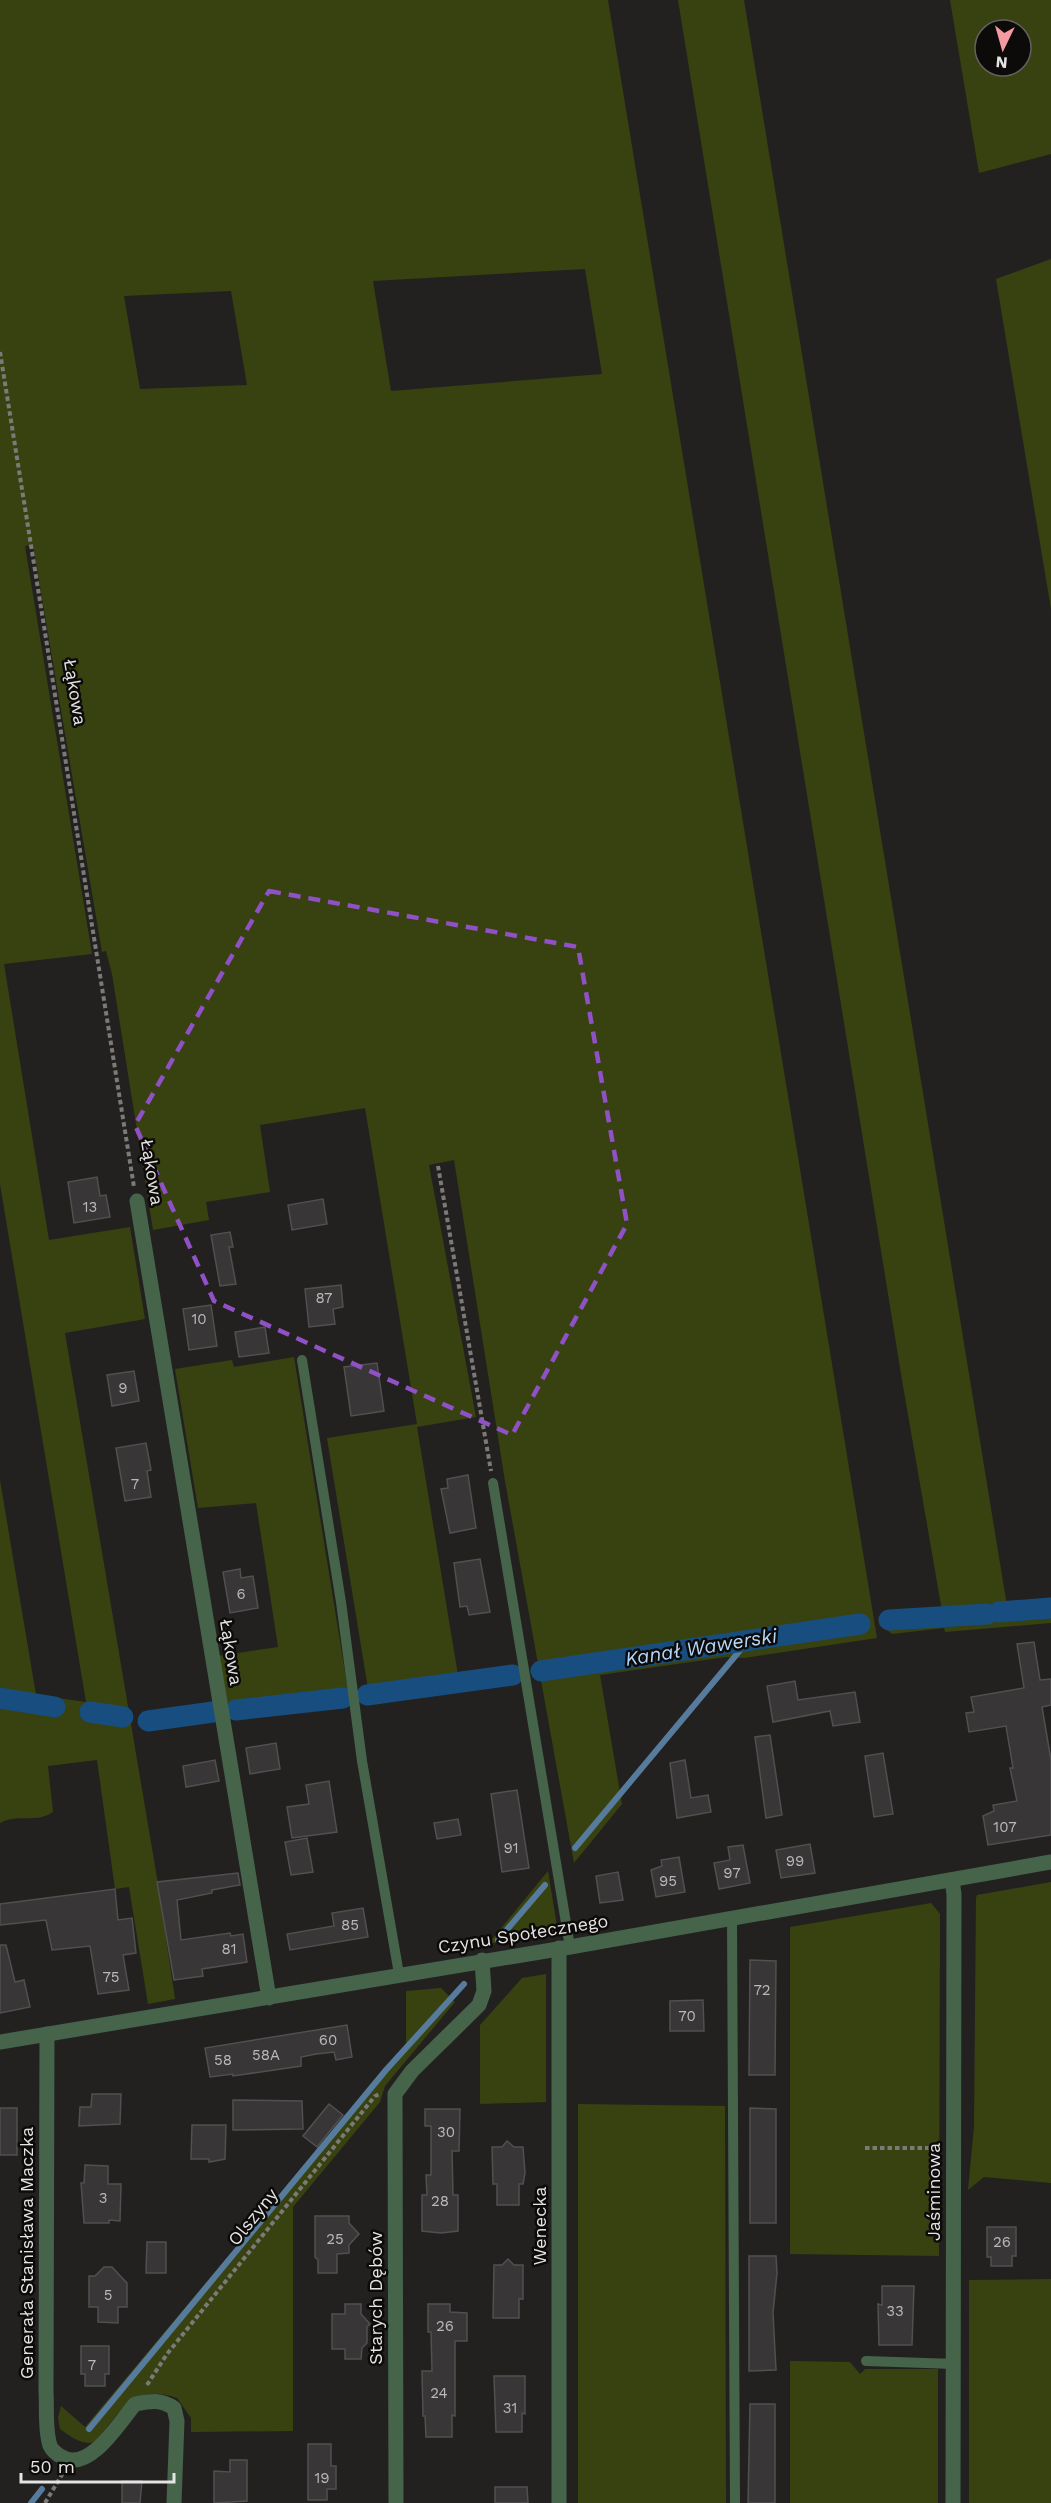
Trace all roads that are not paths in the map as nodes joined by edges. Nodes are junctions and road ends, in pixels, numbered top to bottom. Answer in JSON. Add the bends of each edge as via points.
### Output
{"nodes":[{"id":1,"x":137,"y":1201,"type":"road end"},
{"id":2,"x":302,"y":1360,"type":"dead end"},
{"id":3,"x":493,"y":1483,"type":"road end"},
{"id":4,"x":1051,"y":1862,"type":"edge"},
{"id":5,"x":952,"y":1880,"type":"junction"},
{"id":6,"x":732,"y":1919,"type":"junction"},
{"id":7,"x":565,"y":1948,"type":"junction"},
{"id":8,"x":483,"y":1960,"type":"junction"},
{"id":9,"x":399,"y":1974,"type":"junction"},
{"id":10,"x":269,"y":1998,"type":"junction"},
{"id":11,"x":47,"y":2034,"type":"junction"},
{"id":12,"x":0,"y":2042,"type":"edge"},
{"id":13,"x":866,"y":2361,"type":"dead end"},
{"id":14,"x":955,"y":2364,"type":"junction"},
{"id":15,"x":174,"y":2503,"type":"edge"},
{"id":16,"x":396,"y":2503,"type":"edge"},
{"id":17,"x":559,"y":2503,"type":"edge"},
{"id":18,"x":735,"y":2503,"type":"edge"},
{"id":19,"x":953,"y":2503,"type":"edge"}],
"edges":[{"from":1,"to":10,"type":"street","name":"Łąkowa"},
{"from":2,"to":9,"type":"lane","via":[[362,1761]]},
{"from":3,"to":7,"type":"lane"},
{"from":4,"to":5,"type":"street","name":"Czynu Społecznego"},
{"from":5,"to":6,"type":"street","name":"Czynu Społecznego"},
{"from":5,"to":14,"type":"street","name":"Jaśminowa"},
{"from":6,"to":7,"type":"street","name":"Czynu Społecznego"},
{"from":6,"to":18,"type":"lane"},
{"from":7,"to":8,"type":"street","name":"Czynu Społecznego"},
{"from":7,"to":17,"type":"street","name":"Wenecka"},
{"from":8,"to":9,"type":"street","name":"Czynu Społecznego"},
{"from":8,"to":16,"type":"street","name":"Starych Dębów","via":[[484,1991],[479,2005],[412,2071],[395,2094]]},
{"from":9,"to":10,"type":"street","name":"Czynu Społecznego"},
{"from":10,"to":11,"type":"street","name":"Czynu Społecznego"},
{"from":11,"to":12,"type":"street","name":"Czynu Społecznego"},
{"from":11,"to":15,"type":"street","name":"Generała Stanisława Maczka","via":[[49,2443],[59,2456],[79,2462],[90,2456],[135,2404],[156,2400],[174,2408]]},
{"from":13,"to":14,"type":"lane"},
{"from":14,"to":19,"type":"street","name":"Jaśminowa"}]}
